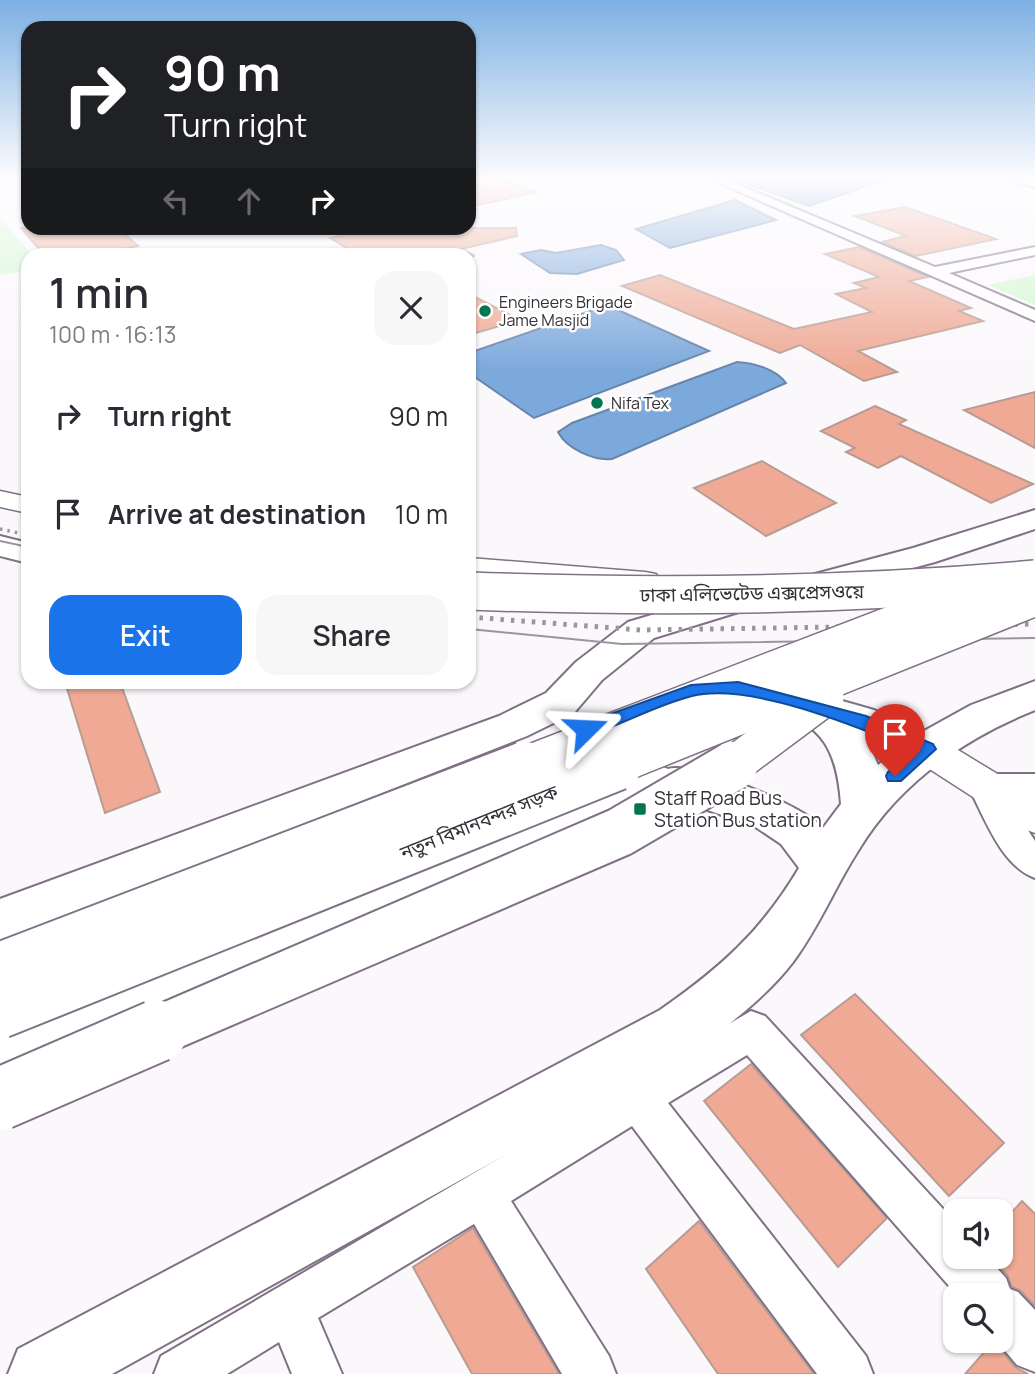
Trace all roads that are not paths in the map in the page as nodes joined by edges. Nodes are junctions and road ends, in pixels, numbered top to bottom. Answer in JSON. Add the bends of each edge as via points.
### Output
{"nodes":[{"id":1,"x":866,"y":243,"type":"edge"},
{"id":2,"x":1035,"y":251,"type":"edge"},
{"id":3,"x":934,"y":272,"type":"junction"},
{"id":4,"x":1035,"y":316,"type":"edge"},
{"id":5,"x":0,"y":499,"type":"edge"},
{"id":6,"x":21,"y":504,"type":"edge"},
{"id":7,"x":1035,"y":519,"type":"edge"},
{"id":8,"x":0,"y":527,"type":"edge"},
{"id":9,"x":21,"y":532,"type":"edge"},
{"id":10,"x":0,"y":546,"type":"edge"},
{"id":11,"x":21,"y":551,"type":"edge"},
{"id":12,"x":476,"y":567,"type":"edge"},
{"id":13,"x":1035,"y":569,"type":"edge"},
{"id":14,"x":1035,"y":579,"type":"edge"},
{"id":15,"x":476,"y":591,"type":"edge"},
{"id":16,"x":745,"y":598,"type":"junction"},
{"id":17,"x":1035,"y":599,"type":"edge"},
{"id":18,"x":476,"y":611,"type":"edge"},
{"id":19,"x":859,"y":669,"type":"junction"},
{"id":20,"x":1035,"y":695,"type":"edge"},
{"id":21,"x":797,"y":702,"type":"junction"},
{"id":22,"x":573,"y":716,"type":"junction"},
{"id":23,"x":927,"y":749,"type":"junction"},
{"id":24,"x":437,"y":756,"type":"junction"},
{"id":25,"x":651,"y":778,"type":"junction"},
{"id":26,"x":985,"y":786,"type":"junction"},
{"id":27,"x":1035,"y":786,"type":"edge"},
{"id":28,"x":331,"y":794,"type":"junction"},
{"id":29,"x":863,"y":808,"type":"junction"},
{"id":30,"x":1035,"y":817,"type":"edge"},
{"id":31,"x":492,"y":845,"type":"junction"},
{"id":32,"x":1035,"y":864,"type":"edge"},
{"id":33,"x":823,"y":866,"type":"junction"},
{"id":34,"x":393,"y":887,"type":"junction"},
{"id":35,"x":0,"y":921,"type":"edge"},
{"id":36,"x":0,"y":967,"type":"edge"},
{"id":37,"x":0,"y":1014,"type":"edge"},
{"id":38,"x":0,"y":1053,"type":"edge"},
{"id":39,"x":0,"y":1099,"type":"edge"},
{"id":40,"x":978,"y":1283,"type":"edge"},
{"id":41,"x":290,"y":1311,"type":"junction"},
{"id":42,"x":1013,"y":1322,"type":"edge"},
{"id":43,"x":1035,"y":1347,"type":"edge"},
{"id":44,"x":43,"y":1374,"type":"edge"},
{"id":45,"x":179,"y":1374,"type":"edge"},
{"id":46,"x":317,"y":1374,"type":"edge"},
{"id":47,"x":591,"y":1374,"type":"edge"},
{"id":48,"x":848,"y":1374,"type":"edge"}],
"edges":[{"from":1,"to":3,"type":"street"},
{"from":2,"to":3,"type":"street"},
{"from":3,"to":4,"type":"street"},
{"from":5,"to":6,"type":"street"},
{"from":7,"to":16,"type":"main road","via":[[836,580]]},
{"from":8,"to":9,"type":"main road"},
{"from":10,"to":11,"type":"main road"},
{"from":12,"to":16,"type":"street","via":[[626,578]]},
{"from":13,"to":36,"type":"main road","name":"নতুন বিমানবন্দর সড়ক","bridge":true},
{"from":14,"to":15,"type":"main road","name":"ঢাকা এলিভেটেড এক্সপ্রেসওয়ে","bridge":true,"via":[[808,594]]},
{"from":16,"to":22,"type":"main road","via":[[641,630],[589,671]]},
{"from":17,"to":18,"type":"main road","name":"ঢাকা এলিভেটেড এক্সপ্রেসওয়ে","bridge":true,"via":[[876,611],[718,615]]},
{"from":17,"to":19,"type":"main road","name":"নতুন বিমানবন্দর সড়ক","bridge":true},
{"from":19,"to":37,"type":"main road","name":"নতুন বিমানবন্দর সড়ক","bridge":true},
{"from":19,"to":39,"type":"main road","bridge":true,"via":[[722,774],[620,832]]},
{"from":20,"to":23,"type":"main road","via":[[955,729]]},
{"from":21,"to":22,"type":"main road","via":[[738,687],[712,687]]},
{"from":21,"to":23,"type":"main road","via":[[860,720]]},
{"from":21,"to":29,"type":"main road","via":[[825,719],[854,750]]},
{"from":22,"to":24,"type":"main road"},
{"from":22,"to":25,"type":"main road"},
{"from":23,"to":26,"type":"street"},
{"from":23,"to":29,"type":"main road"},
{"from":24,"to":28,"type":"main road"},
{"from":24,"to":31,"type":"main road","via":[[423,793],[441,824],[455,839]]},
{"from":25,"to":31,"type":"main road"},
{"from":25,"to":33,"type":"main road","via":[[752,806],[781,819],[799,832]]},
{"from":26,"to":27,"type":"street"},
{"from":26,"to":30,"type":"street"},
{"from":26,"to":32,"type":"street","via":[[1014,840]]},
{"from":28,"to":34,"type":"main road","via":[[359,804],[384,826],[401,854],[402,870]]},
{"from":28,"to":35,"type":"main road"},
{"from":29,"to":33,"type":"main road"},
{"from":31,"to":34,"type":"main road"},
{"from":33,"to":44,"type":"main road","via":[[784,935],[733,989],[679,1029]]},
{"from":34,"to":38,"type":"main road"},
{"from":40,"to":48,"type":"street","via":[[751,1030],[638,1098]]},
{"from":41,"to":45,"type":"street"},
{"from":41,"to":46,"type":"street"},
{"from":41,"to":47,"type":"street","via":[[481,1194]]},
{"from":42,"to":43,"type":"street"},
{"from":47,"to":48,"type":"street","via":[[481,1194],[638,1099]]}]}
